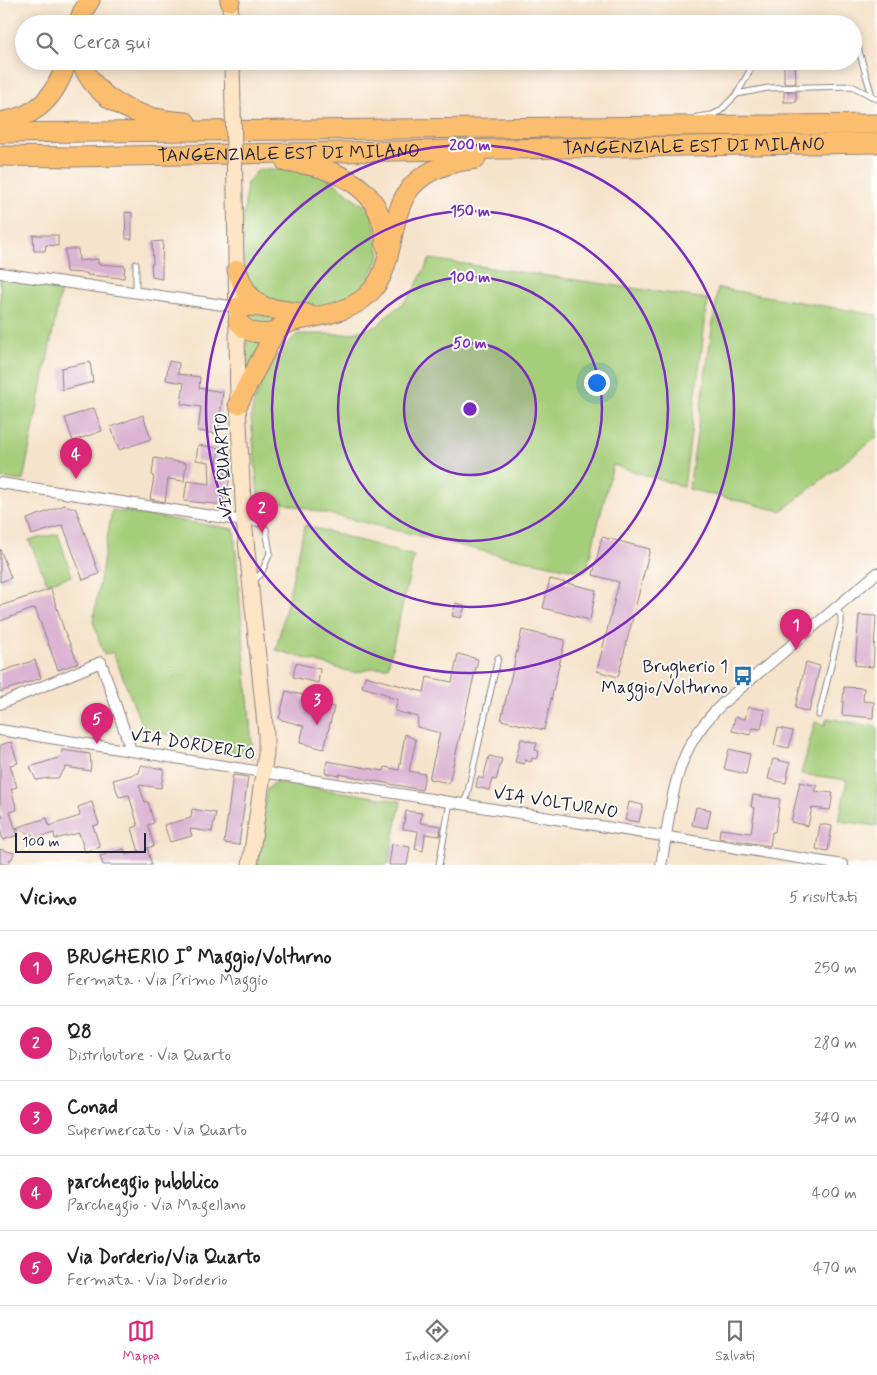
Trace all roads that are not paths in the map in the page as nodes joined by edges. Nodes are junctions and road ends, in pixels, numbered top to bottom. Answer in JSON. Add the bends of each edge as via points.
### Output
{"nodes":[{"id":1,"x":90,"y":0,"type":"edge"},
{"id":2,"x":230,"y":0,"type":"edge"},
{"id":3,"x":82,"y":15,"type":"edge"},
{"id":4,"x":231,"y":15,"type":"edge"},
{"id":5,"x":862,"y":59,"type":"edge"},
{"id":6,"x":64,"y":70,"type":"edge"},
{"id":7,"x":85,"y":70,"type":"edge"},
{"id":8,"x":232,"y":70,"type":"edge"},
{"id":9,"x":750,"y":70,"type":"edge"},
{"id":10,"x":738,"y":94,"type":"junction"},
{"id":11,"x":875,"y":98,"type":"edge"},
{"id":12,"x":688,"y":117,"type":"dead end"},
{"id":13,"x":621,"y":120,"type":"dead end"},
{"id":14,"x":0,"y":122,"type":"edge"},
{"id":15,"x":877,"y":124,"type":"edge"},
{"id":16,"x":599,"y":128,"type":"junction"},
{"id":17,"x":252,"y":131,"type":"junction"},
{"id":18,"x":0,"y":134,"type":"edge"},
{"id":19,"x":877,"y":143,"type":"edge"},
{"id":20,"x":618,"y":147,"type":"junction"},
{"id":21,"x":0,"y":156,"type":"edge"},
{"id":22,"x":72,"y":157,"type":"junction"},
{"id":23,"x":387,"y":262,"type":"junction"},
{"id":24,"x":136,"y":264,"type":"dead end"},
{"id":25,"x":237,"y":270,"type":"junction"},
{"id":26,"x":0,"y":273,"type":"edge"},
{"id":27,"x":136,"y":292,"type":"junction"},
{"id":28,"x":268,"y":309,"type":"junction"},
{"id":29,"x":237,"y":314,"type":"junction"},
{"id":30,"x":320,"y":316,"type":"junction"},
{"id":31,"x":274,"y":332,"type":"junction"},
{"id":32,"x":238,"y":404,"type":"junction"},
{"id":33,"x":0,"y":483,"type":"edge"},
{"id":34,"x":244,"y":521,"type":"junction"},
{"id":35,"x":877,"y":572,"type":"edge"},
{"id":36,"x":251,"y":583,"type":"junction"},
{"id":37,"x":836,"y":608,"type":"junction"},
{"id":38,"x":498,"y":658,"type":"dead end"},
{"id":39,"x":0,"y":704,"type":"edge"},
{"id":40,"x":820,"y":715,"type":"dead end"},
{"id":41,"x":0,"y":730,"type":"edge"},
{"id":42,"x":131,"y":750,"type":"junction"},
{"id":43,"x":263,"y":771,"type":"junction"},
{"id":44,"x":450,"y":801,"type":"junction"},
{"id":45,"x":465,"y":804,"type":"junction"},
{"id":46,"x":667,"y":836,"type":"junction"},
{"id":47,"x":250,"y":865,"type":"edge"},
{"id":48,"x":440,"y":865,"type":"edge"},
{"id":49,"x":661,"y":865,"type":"edge"},
{"id":50,"x":840,"y":865,"type":"edge"}],
"edges":[{"from":1,"to":3,"type":"highway"},
{"from":2,"to":4,"type":"street"},
{"from":5,"to":11,"type":"lane"},
{"from":6,"to":14,"type":"highway","via":[[55,90],[43,103],[22,117]]},
{"from":7,"to":17,"type":"highway","via":[[96,88],[129,109],[162,119]]},
{"from":8,"to":25,"type":"street","name":"VIA QUARTO","bridge":true},
{"from":9,"to":10,"type":"lane"},
{"from":10,"to":11,"type":"lane","via":[[768,88],[852,86]]},
{"from":10,"to":12,"type":"lane","via":[[715,114]]},
{"from":13,"to":16,"type":"lane"},
{"from":15,"to":16,"type":"highway","name":"TANGENZIALE EST DI MILANO"},
{"from":16,"to":17,"type":"highway","name":"TANGENZIALE EST DI MILANO"},
{"from":17,"to":18,"type":"highway","name":"TANGENZIALE EST DI MILANO"},
{"from":19,"to":20,"type":"highway","name":"TANGENZIALE EST DI MILANO"},
{"from":20,"to":22,"type":"highway","name":"TANGENZIALE EST DI MILANO"},
{"from":20,"to":23,"type":"highway","via":[[536,157],[466,160],[437,168],[405,196]]},
{"from":21,"to":22,"type":"highway","name":"TANGENZIALE EST DI MILANO"},
{"from":22,"to":23,"type":"highway","via":[[282,162],[320,168],[355,185],[372,201],[384,227]]},
{"from":23,"to":30,"type":"highway","via":[[374,288],[356,305]]},
{"from":24,"to":27,"type":"lane"},
{"from":25,"to":28,"type":"highway","via":[[245,291]]},
{"from":25,"to":29,"type":"street","name":"VIA QUARTO"},
{"from":26,"to":27,"type":"street"},
{"from":27,"to":29,"type":"street"},
{"from":28,"to":29,"type":"highway","via":[[246,306]]},
{"from":28,"to":30,"type":"highway"},
{"from":29,"to":31,"type":"highway","via":[[243,328],[251,332]]},
{"from":29,"to":32,"type":"street","name":"VIA QUARTO"},
{"from":30,"to":31,"type":"highway","via":[[287,323]]},
{"from":31,"to":32,"type":"highway"},
{"from":32,"to":34,"type":"street","name":"VIA QUARTO"},
{"from":33,"to":34,"type":"street"},
{"from":34,"to":36,"type":"street","name":"VIA QUARTO"},
{"from":34,"to":36,"type":"lane","via":[[261,524],[266,529],[270,553],[261,574]]},
{"from":35,"to":37,"type":"street"},
{"from":36,"to":43,"type":"street","name":"VIA QUARTO","via":[[266,734]]},
{"from":37,"to":40,"type":"lane","via":[[841,624]]},
{"from":37,"to":46,"type":"street","via":[[723,703],[701,728],[680,771]]},
{"from":38,"to":45,"type":"lane"},
{"from":39,"to":42,"type":"street","via":[[101,662]]},
{"from":41,"to":42,"type":"street","name":"VIA DORDERIO"},
{"from":42,"to":43,"type":"street","name":"VIA DORDERIO"},
{"from":43,"to":44,"type":"street","name":"VIA VOLTURNO"},
{"from":43,"to":47,"type":"street","name":"VIA QUARTO"},
{"from":44,"to":45,"type":"street","name":"VIA VOLTURNO"},
{"from":44,"to":48,"type":"lane"},
{"from":45,"to":46,"type":"street","name":"VIA VOLTURNO"},
{"from":46,"to":49,"type":"street"},
{"from":46,"to":50,"type":"street","name":"VIA VOLTURNO"}]}
